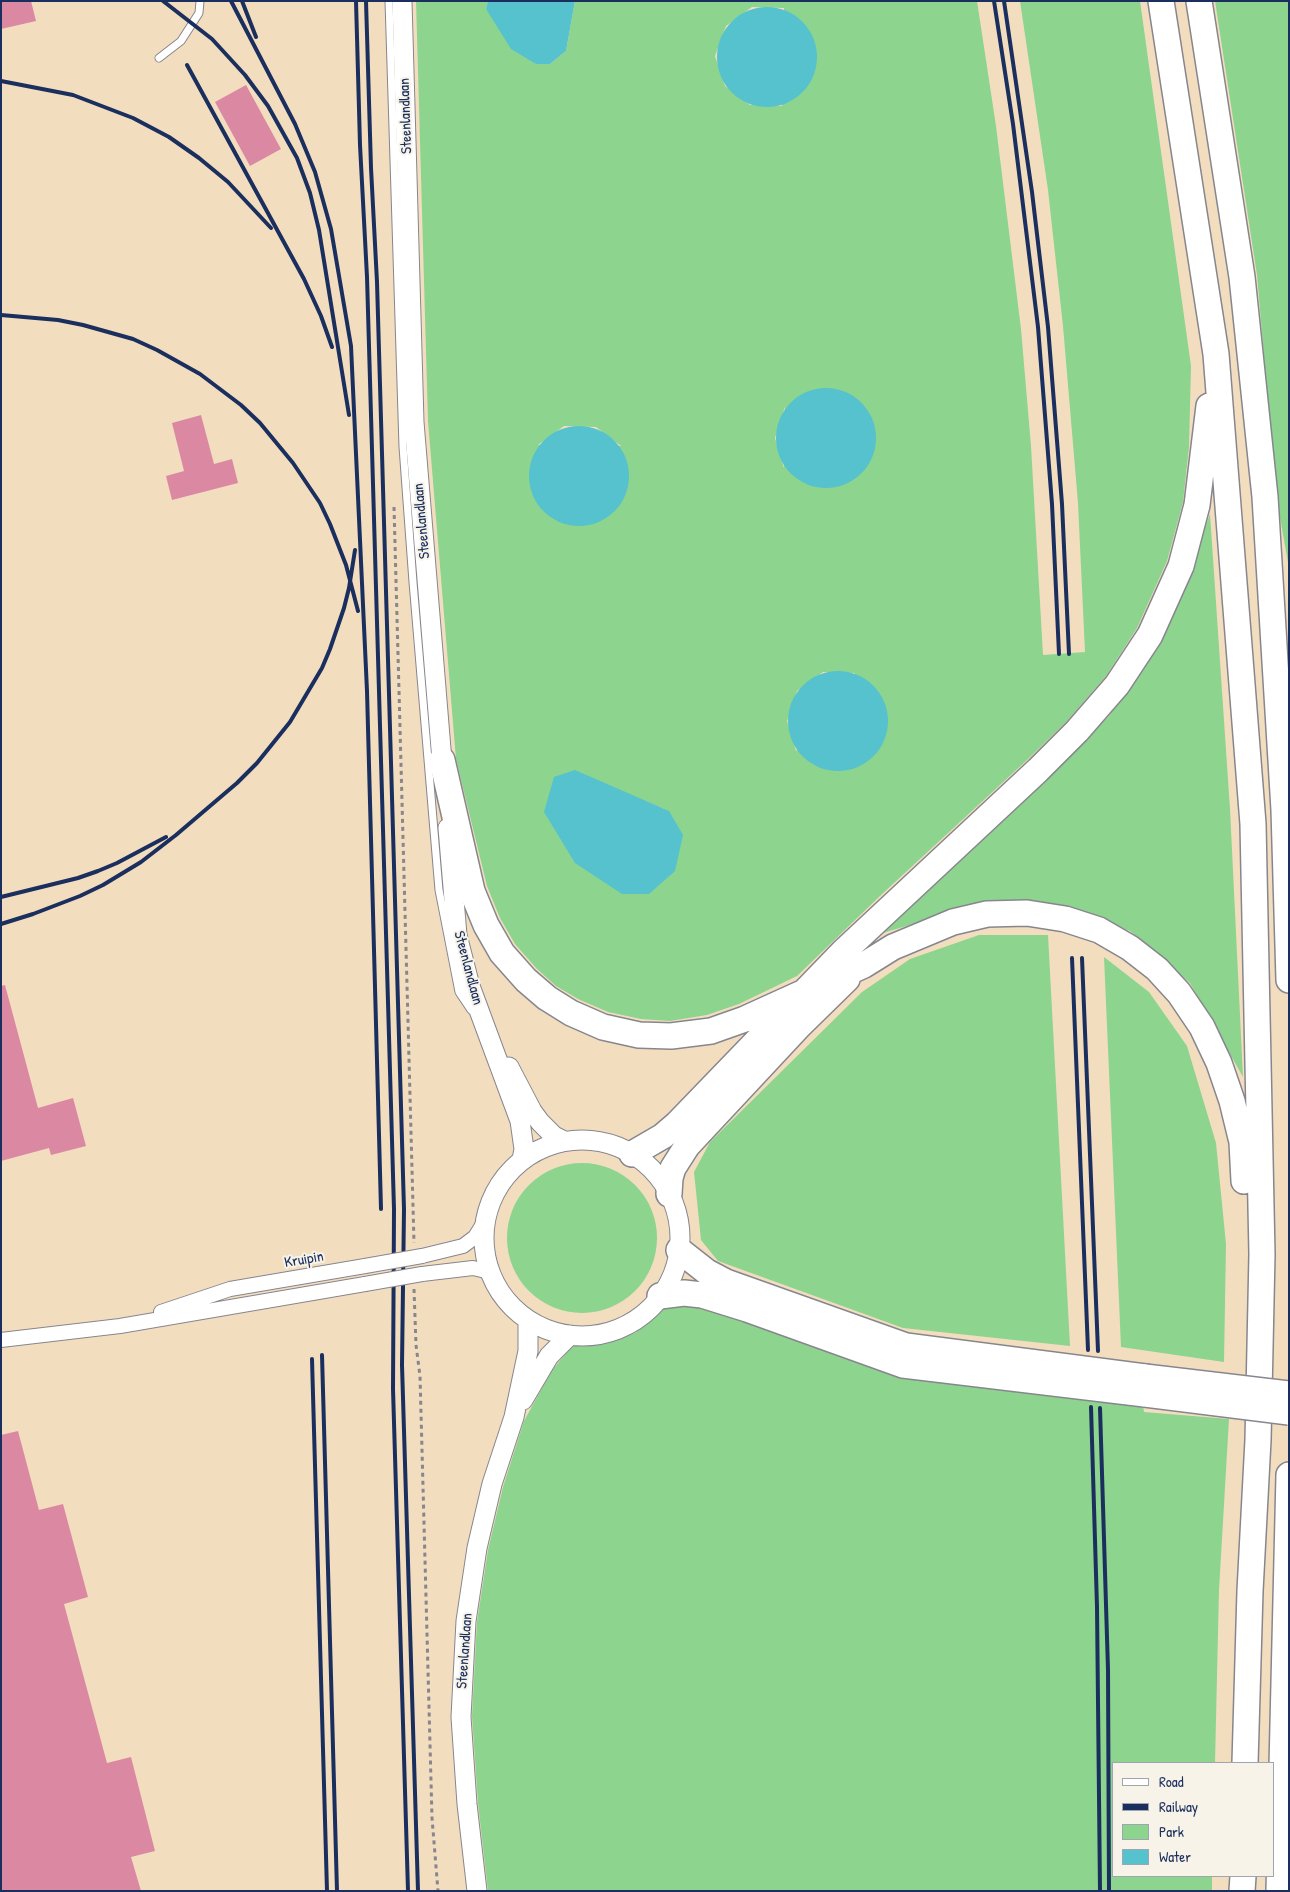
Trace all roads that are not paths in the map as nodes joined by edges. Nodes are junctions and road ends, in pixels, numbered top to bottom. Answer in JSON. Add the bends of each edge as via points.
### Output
{"nodes":[{"id":1,"x":200,"y":1,"type":"edge"},
{"id":2,"x":389,"y":1,"type":"edge"},
{"id":3,"x":402,"y":1,"type":"edge"},
{"id":4,"x":1161,"y":1,"type":"edge"},
{"id":5,"x":1199,"y":1,"type":"edge"},
{"id":6,"x":159,"y":58,"type":"dead end"},
{"id":7,"x":1216,"y":354,"type":"junction"},
{"id":8,"x":1265,"y":497,"type":"junction"},
{"id":9,"x":1289,"y":606,"type":"edge"},
{"id":10,"x":442,"y":760,"type":"junction"},
{"id":11,"x":864,"y":964,"type":"junction"},
{"id":12,"x":1289,"y":980,"type":"edge"},
{"id":13,"x":804,"y":991,"type":"junction"},
{"id":14,"x":489,"y":1034,"type":"junction"},
{"id":15,"x":564,"y":1141,"type":"junction"},
{"id":16,"x":632,"y":1154,"type":"junction"},
{"id":17,"x":522,"y":1160,"type":"junction"},
{"id":18,"x":669,"y":1194,"type":"junction"},
{"id":19,"x":485,"y":1221,"type":"junction"},
{"id":20,"x":679,"y":1250,"type":"junction"},
{"id":21,"x":490,"y":1272,"type":"junction"},
{"id":22,"x":660,"y":1296,"type":"junction"},
{"id":23,"x":528,"y":1320,"type":"junction"},
{"id":24,"x":120,"y":1326,"type":"junction"},
{"id":25,"x":570,"y":1335,"type":"junction"},
{"id":26,"x":1,"y":1340,"type":"edge"},
{"id":27,"x":1145,"y":1386,"type":"junction"},
{"id":28,"x":1289,"y":1394,"type":"edge"},
{"id":29,"x":1289,"y":1412,"type":"edge"},
{"id":30,"x":514,"y":1417,"type":"junction"},
{"id":31,"x":1258,"y":1440,"type":"junction"},
{"id":32,"x":1289,"y":1475,"type":"edge"},
{"id":33,"x":1289,"y":1646,"type":"edge"},
{"id":34,"x":1284,"y":1710,"type":"junction"},
{"id":35,"x":1245,"y":1762,"type":"edge"},
{"id":36,"x":1243,"y":1877,"type":"edge"},
{"id":37,"x":477,"y":1891,"type":"edge"},
{"id":38,"x":1242,"y":1891,"type":"edge"},
{"id":39,"x":1279,"y":1891,"type":"edge"}],
"edges":[{"from":1,"to":6,"type":"lane","via":[[198,13],[181,41]]},
{"from":2,"to":14,"type":"lane","via":[[403,448],[439,890],[459,992]]},
{"from":3,"to":10,"type":"main road","name":"Steenlandlaan","via":[[414,422]]},
{"from":4,"to":7,"type":"highway"},
{"from":5,"to":8,"type":"highway","via":[[1242,277]]},
{"from":7,"to":13,"type":"highway","via":[[1197,504],[1181,566],[1150,635],[1117,685],[1077,731]]},
{"from":7,"to":31,"type":"highway","via":[[1253,824],[1262,1254]]},
{"from":8,"to":9,"type":"highway","via":[[1280,582]]},
{"from":8,"to":12,"type":"highway","via":[[1284,810]]},
{"from":10,"to":13,"type":"highway","via":[[472,890],[486,925],[502,953],[547,998],[603,1027],[639,1035],[670,1036],[711,1031]]},
{"from":10,"to":14,"type":"main road","name":"Steenlandlaan","via":[[457,935],[470,986]]},
{"from":11,"to":13,"type":"highway"},
{"from":11,"to":18,"type":"highway","via":[[830,994],[687,1146],[673,1168]]},
{"from":11,"to":31,"type":"highway","via":[[893,947],[953,922],[987,914],[1027,913],[1065,919],[1099,930],[1157,969],[1179,993],[1202,1027],[1219,1063],[1242,1142]]},
{"from":13,"to":16,"type":"highway","via":[[677,1124],[664,1136]]},
{"from":14,"to":15,"type":"main road","name":"Steenlandlaan","via":[[540,1122]]},
{"from":14,"to":17,"type":"main road","name":"Steenlandlaan","via":[[520,1121],[524,1149]]},
{"from":15,"to":16,"type":"main road","via":[[611,1144]]},
{"from":15,"to":17,"type":"main road","via":[[542,1148]]},
{"from":16,"to":18,"type":"main road","via":[[660,1178]]},
{"from":17,"to":19,"type":"main road","via":[[502,1181]]},
{"from":18,"to":20,"type":"main road","via":[[678,1222]]},
{"from":19,"to":21,"type":"main road","via":[[483,1238]]},
{"from":19,"to":24,"type":"street","name":"Kruipin","bridge":true,"via":[[463,1246],[230,1289]]},
{"from":20,"to":22,"type":"main road","via":[[669,1282]]},
{"from":20,"to":27,"type":"highway","via":[[726,1282],[906,1346]]},
{"from":21,"to":23,"type":"main road","via":[[503,1296]]},
{"from":21,"to":24,"type":"street","name":"Kruipin","bridge":true,"via":[[474,1268],[422,1274]]},
{"from":22,"to":25,"type":"main road","via":[[629,1323],[590,1335]]},
{"from":22,"to":27,"type":"highway","via":[[702,1295],[903,1364]]},
{"from":23,"to":25,"type":"main road"},
{"from":23,"to":30,"type":"main road","name":"Steenlandlaan","via":[[528,1351]]},
{"from":24,"to":26,"type":"street","name":"Kruipin"},
{"from":25,"to":30,"type":"main road","name":"Steenlandlaan","via":[[548,1356]]},
{"from":27,"to":28,"type":"highway","bridge":true},
{"from":27,"to":29,"type":"highway","bridge":true},
{"from":30,"to":37,"type":"main road","name":"Steenlandlaan","via":[[492,1484],[477,1548],[466,1622],[462,1716],[467,1804]]},
{"from":31,"to":35,"type":"highway"},
{"from":32,"to":34,"type":"highway"},
{"from":33,"to":34,"type":"highway"},
{"from":34,"to":39,"type":"highway"},
{"from":36,"to":38,"type":"highway"}]}
